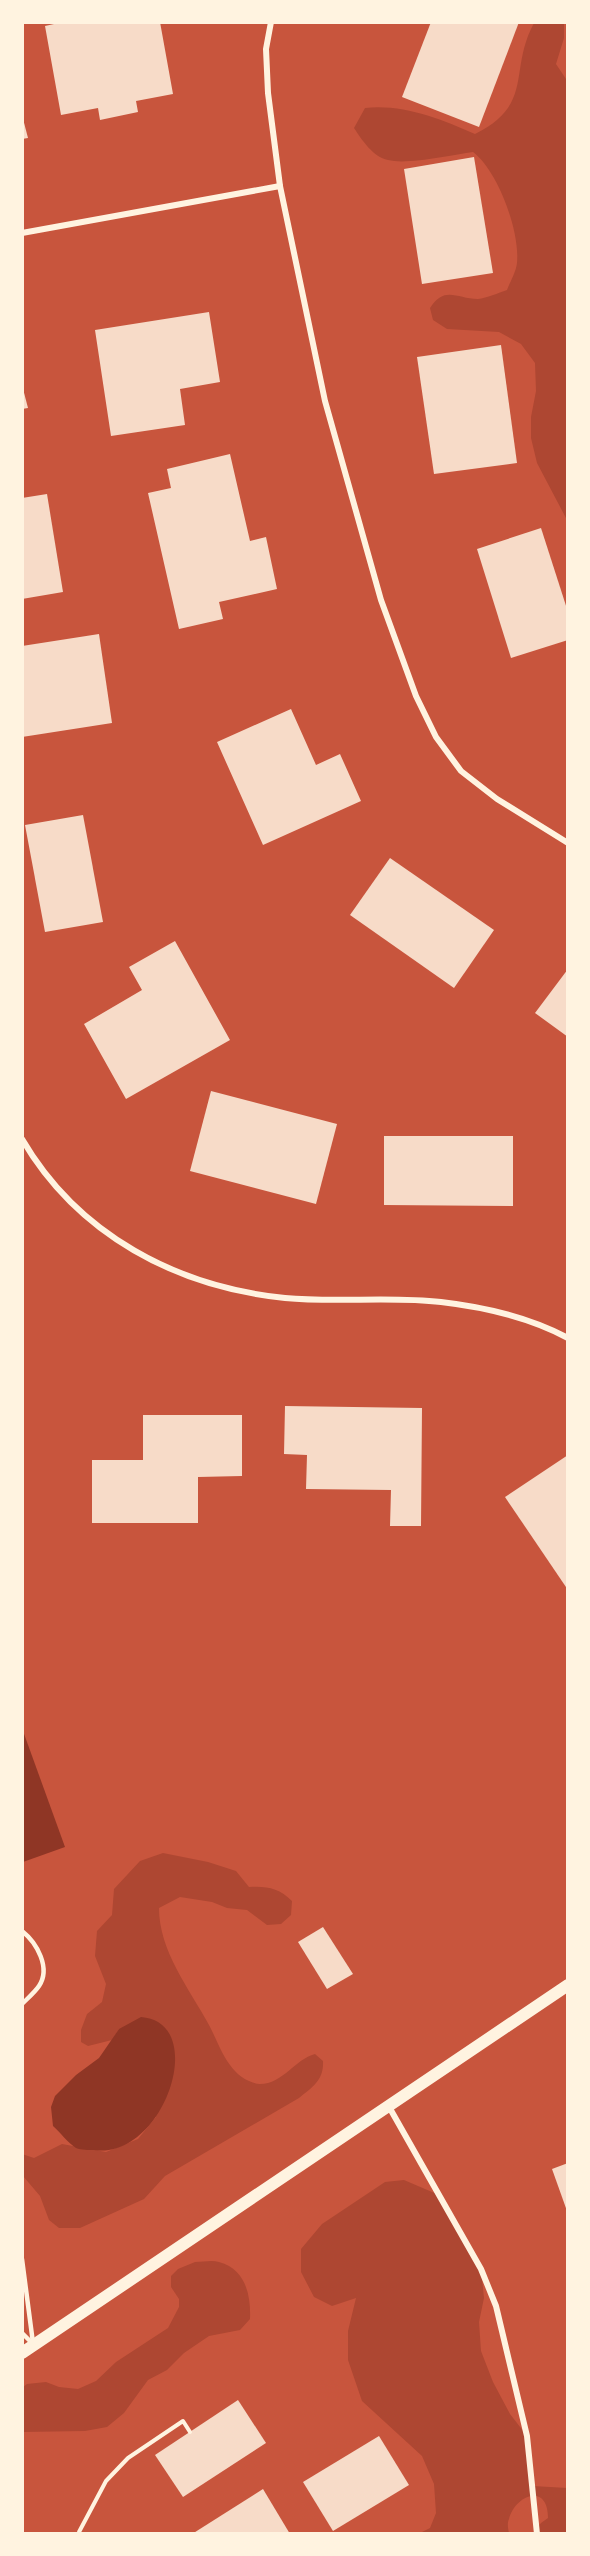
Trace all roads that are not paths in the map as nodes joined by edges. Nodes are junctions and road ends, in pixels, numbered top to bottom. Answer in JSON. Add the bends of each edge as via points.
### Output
{"nodes":[{"id":1,"x":271,"y":22,"type":"edge"},
{"id":2,"x":280,"y":186,"type":"junction"},
{"id":3,"x":22,"y":233,"type":"edge"},
{"id":4,"x":567,"y":843,"type":"edge"},
{"id":5,"x":22,"y":1139,"type":"edge"},
{"id":6,"x":567,"y":1338,"type":"edge"},
{"id":7,"x":22,"y":1931,"type":"edge"},
{"id":8,"x":567,"y":1985,"type":"edge"},
{"id":9,"x":22,"y":2004,"type":"edge"},
{"id":10,"x":388,"y":2105,"type":"junction"},
{"id":11,"x":22,"y":2259,"type":"edge"},
{"id":12,"x":22,"y":2333,"type":"edge"},
{"id":13,"x":33,"y":2345,"type":"junction"},
{"id":14,"x":22,"y":2353,"type":"edge"},
{"id":15,"x":537,"y":2534,"type":"edge"}],
"edges":[{"from":1,"to":2,"type":"street","via":[[266,49],[268,93]]},
{"from":2,"to":3,"type":"street"},
{"from":2,"to":4,"type":"street","via":[[325,402],[381,600],[416,696],[436,737],[461,771]]},
{"from":5,"to":6,"type":"street","via":[[59,1191],[116,1241],[153,1263],[204,1283],[285,1298],[440,1302],[513,1316]]},
{"from":7,"to":9,"type":"lane","via":[[38,1946],[43,1965],[41,1984]]},
{"from":8,"to":10,"type":"main road"},
{"from":10,"to":13,"type":"main road"},
{"from":10,"to":15,"type":"street","via":[[481,2269],[496,2306],[527,2436]]},
{"from":11,"to":13,"type":"lane"},
{"from":12,"to":13,"type":"lane"},
{"from":13,"to":14,"type":"main road"}]}
